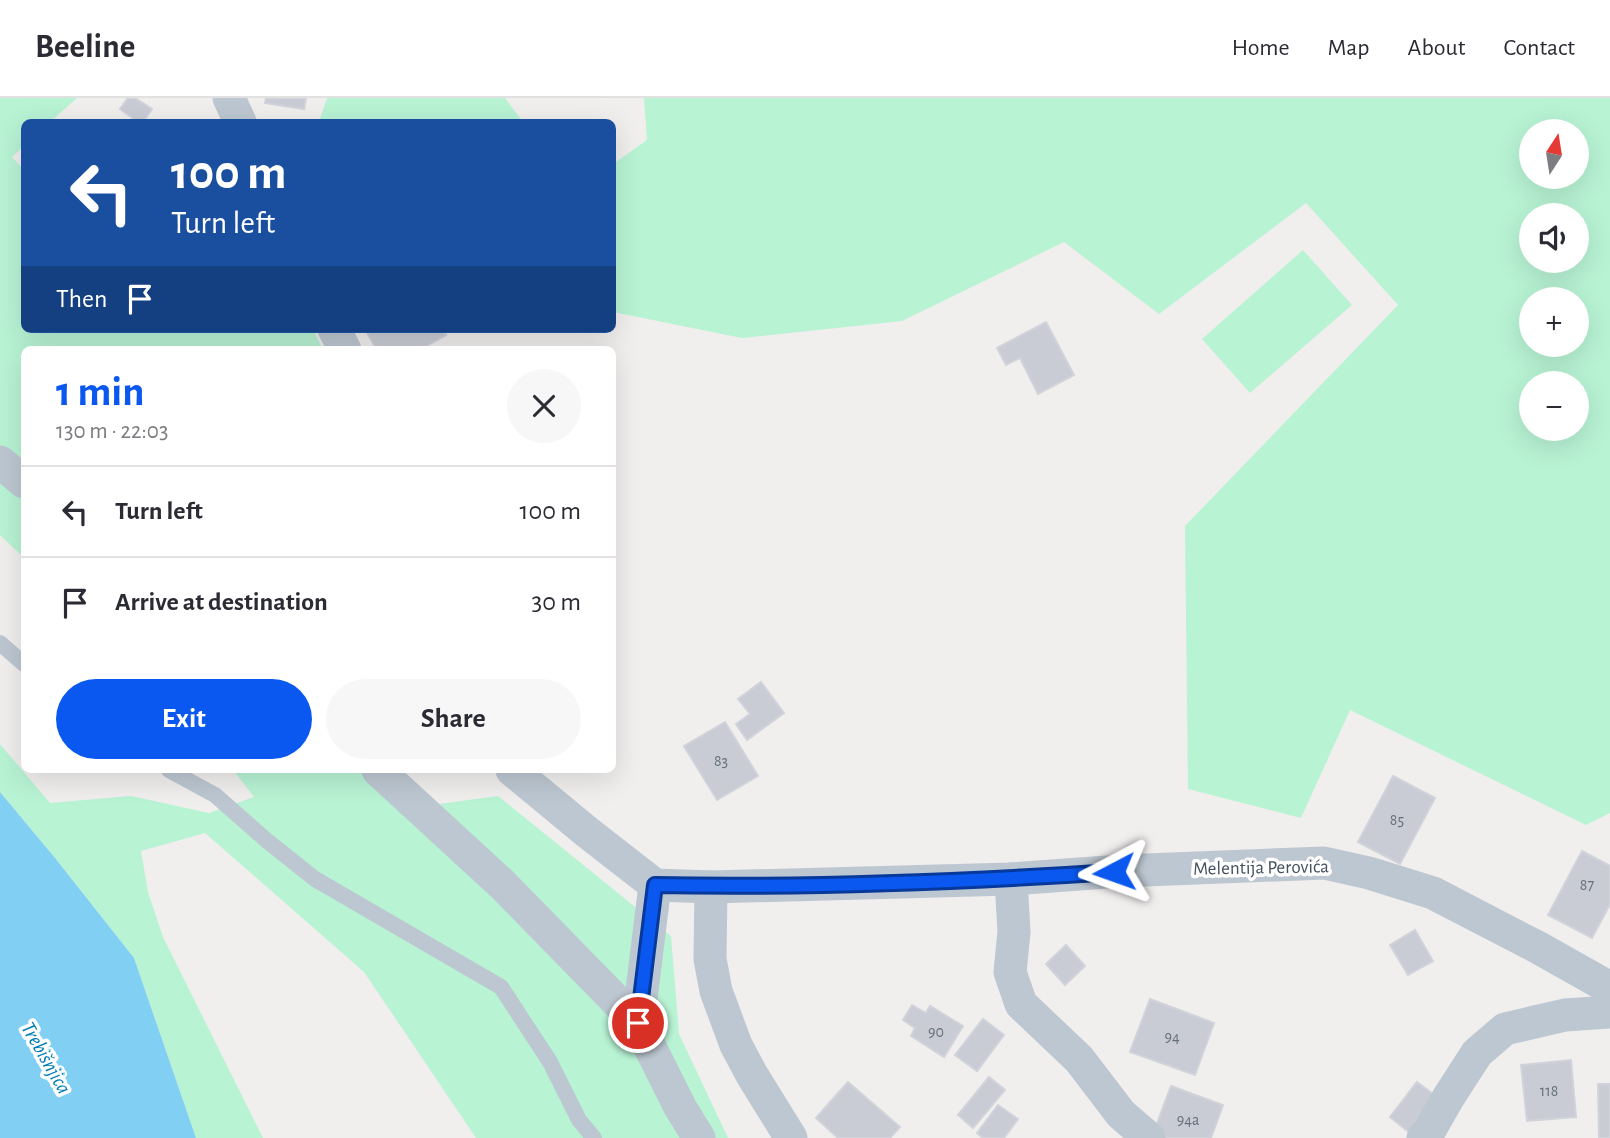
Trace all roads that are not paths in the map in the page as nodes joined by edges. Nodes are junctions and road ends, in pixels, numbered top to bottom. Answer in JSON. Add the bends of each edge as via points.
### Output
{"nodes":[{"id":1,"x":229,"y":98,"type":"edge"},
{"id":2,"x":239,"y":119,"type":"edge"},
{"id":3,"x":0,"y":463,"type":"edge"},
{"id":4,"x":21,"y":480,"type":"edge"},
{"id":5,"x":0,"y":643,"type":"edge"},
{"id":6,"x":21,"y":661,"type":"edge"},
{"id":7,"x":175,"y":773,"type":"edge"},
{"id":8,"x":381,"y":773,"type":"edge"},
{"id":9,"x":516,"y":773,"type":"edge"},
{"id":10,"x":1011,"y":879,"type":"junction"},
{"id":11,"x":655,"y":885,"type":"junction"},
{"id":12,"x":711,"y":887,"type":"junction"},
{"id":13,"x":1610,"y":988,"type":"edge"},
{"id":14,"x":1610,"y":1012,"type":"edge"},
{"id":15,"x":638,"y":1023,"type":"junction"},
{"id":16,"x":594,"y":1138,"type":"edge"},
{"id":17,"x":699,"y":1138,"type":"edge"},
{"id":18,"x":791,"y":1138,"type":"edge"},
{"id":19,"x":1149,"y":1138,"type":"edge"},
{"id":20,"x":1423,"y":1138,"type":"edge"}],
"edges":[{"from":1,"to":2,"type":"street"},
{"from":3,"to":4,"type":"street"},
{"from":5,"to":6,"type":"lane"},
{"from":7,"to":16,"type":"lane","via":[[215,795],[315,879],[501,987]]},
{"from":8,"to":15,"type":"street","via":[[502,884]]},
{"from":9,"to":11,"type":"street"},
{"from":10,"to":12,"type":"street","name":"Melentija Perovića"},
{"from":10,"to":13,"type":"street","name":"Melentija Perovića","via":[[1324,863],[1433,894]]},
{"from":10,"to":19,"type":"street","via":[[1014,932],[1010,972],[1021,1004],[1079,1059],[1121,1114]]},
{"from":11,"to":12,"type":"street","name":"Melentija Perovića"},
{"from":11,"to":15,"type":"street"},
{"from":12,"to":18,"type":"street","via":[[710,959],[716,991],[736,1045]]},
{"from":14,"to":20,"type":"street","via":[[1565,1015],[1505,1029],[1477,1053]]},
{"from":15,"to":17,"type":"street"}]}
